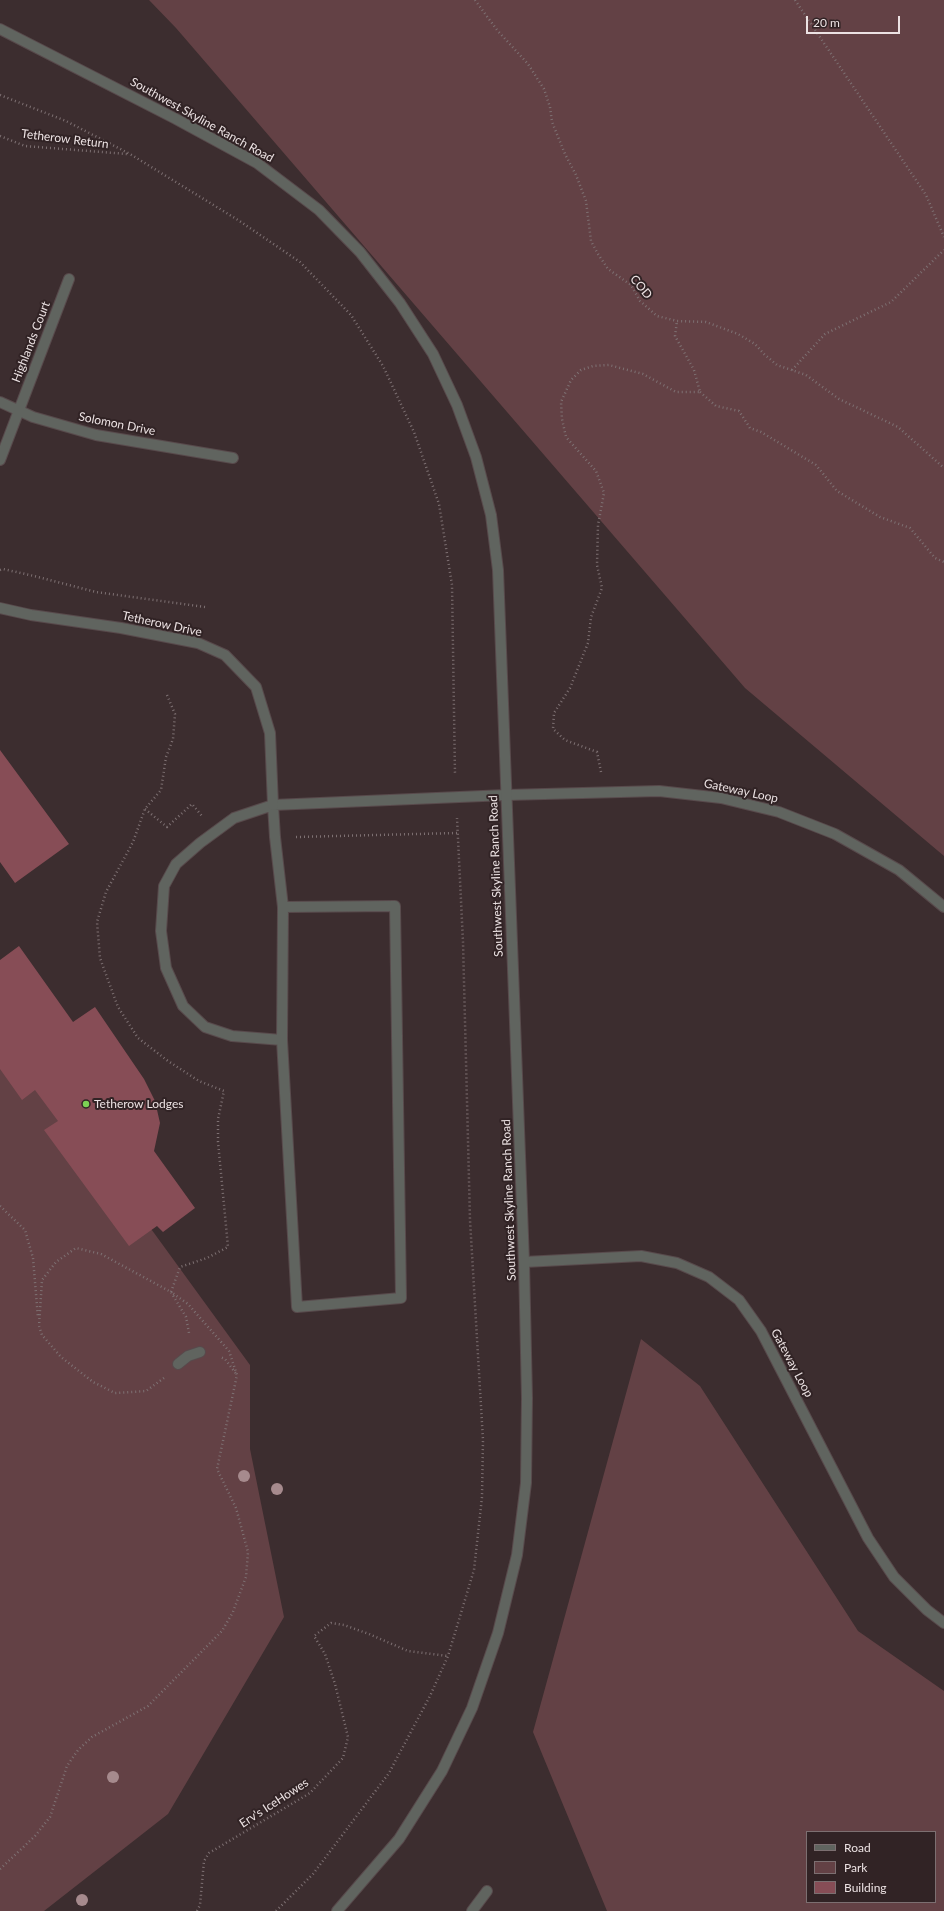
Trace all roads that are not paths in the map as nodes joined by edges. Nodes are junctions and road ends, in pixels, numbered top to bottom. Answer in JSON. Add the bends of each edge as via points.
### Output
{"nodes":[{"id":1,"x":0,"y":29,"type":"edge"},
{"id":2,"x":69,"y":279,"type":"dead end"},
{"id":3,"x":0,"y":402,"type":"edge"},
{"id":4,"x":18,"y":411,"type":"junction"},
{"id":5,"x":233,"y":458,"type":"dead end"},
{"id":6,"x":0,"y":460,"type":"edge"},
{"id":7,"x":0,"y":608,"type":"edge"},
{"id":8,"x":506,"y":795,"type":"junction"},
{"id":9,"x":273,"y":805,"type":"junction"},
{"id":10,"x":282,"y":907,"type":"junction"},
{"id":11,"x":944,"y":907,"type":"edge"},
{"id":12,"x":282,"y":1040,"type":"junction"},
{"id":13,"x":524,"y":1262,"type":"junction"},
{"id":14,"x":200,"y":1352,"type":"road end"},
{"id":15,"x":178,"y":1364,"type":"road end"},
{"id":16,"x":944,"y":1623,"type":"edge"},
{"id":17,"x":487,"y":1891,"type":"dead end"},
{"id":18,"x":337,"y":1911,"type":"edge"},
{"id":19,"x":472,"y":1911,"type":"edge"}],
"edges":[{"from":1,"to":8,"type":"street","name":"Southwest Skyline Ranch Road","via":[[257,163],[319,210],[360,252],[400,302],[433,354],[457,405],[476,458],[491,514],[498,570]]},
{"from":2,"to":4,"type":"street","name":"Highlands Court"},
{"from":3,"to":4,"type":"street","name":"Solomon Drive"},
{"from":4,"to":5,"type":"street","name":"Solomon Drive","via":[[96,435]]},
{"from":4,"to":6,"type":"street","name":"Highlands Court"},
{"from":7,"to":9,"type":"street","name":"Tetherow Drive","via":[[198,643],[225,655],[256,687],[270,733]]},
{"from":8,"to":9,"type":"street","name":"Gateway Loop"},
{"from":8,"to":11,"type":"street","name":"Gateway Loop","via":[[659,791],[721,798],[779,812],[835,834],[899,870]]},
{"from":8,"to":13,"type":"street","name":"Southwest Skyline Ranch Road"},
{"from":9,"to":10,"type":"street","name":"Tetherow Drive"},
{"from":9,"to":12,"type":"street","name":"Gateway Loop","via":[[234,818],[176,864],[164,886],[161,931],[166,968],[183,1006],[204,1027],[232,1036]]},
{"from":10,"to":12,"type":"street","name":"Tetherow Drive"},
{"from":10,"to":12,"type":"street","name":"Tetherow Drive","via":[[395,906],[401,1298],[297,1307]]},
{"from":13,"to":16,"type":"street","name":"Gateway Loop","via":[[640,1256],[677,1263],[710,1278],[739,1300],[761,1331],[868,1538],[894,1577]]},
{"from":13,"to":18,"type":"street","name":"Southwest Skyline Ranch Road","via":[[526,1483],[517,1555],[498,1632],[472,1708],[442,1771],[399,1839]]},
{"from":14,"to":15,"type":"street","via":[[188,1356]]},
{"from":17,"to":19,"type":"street"}]}
